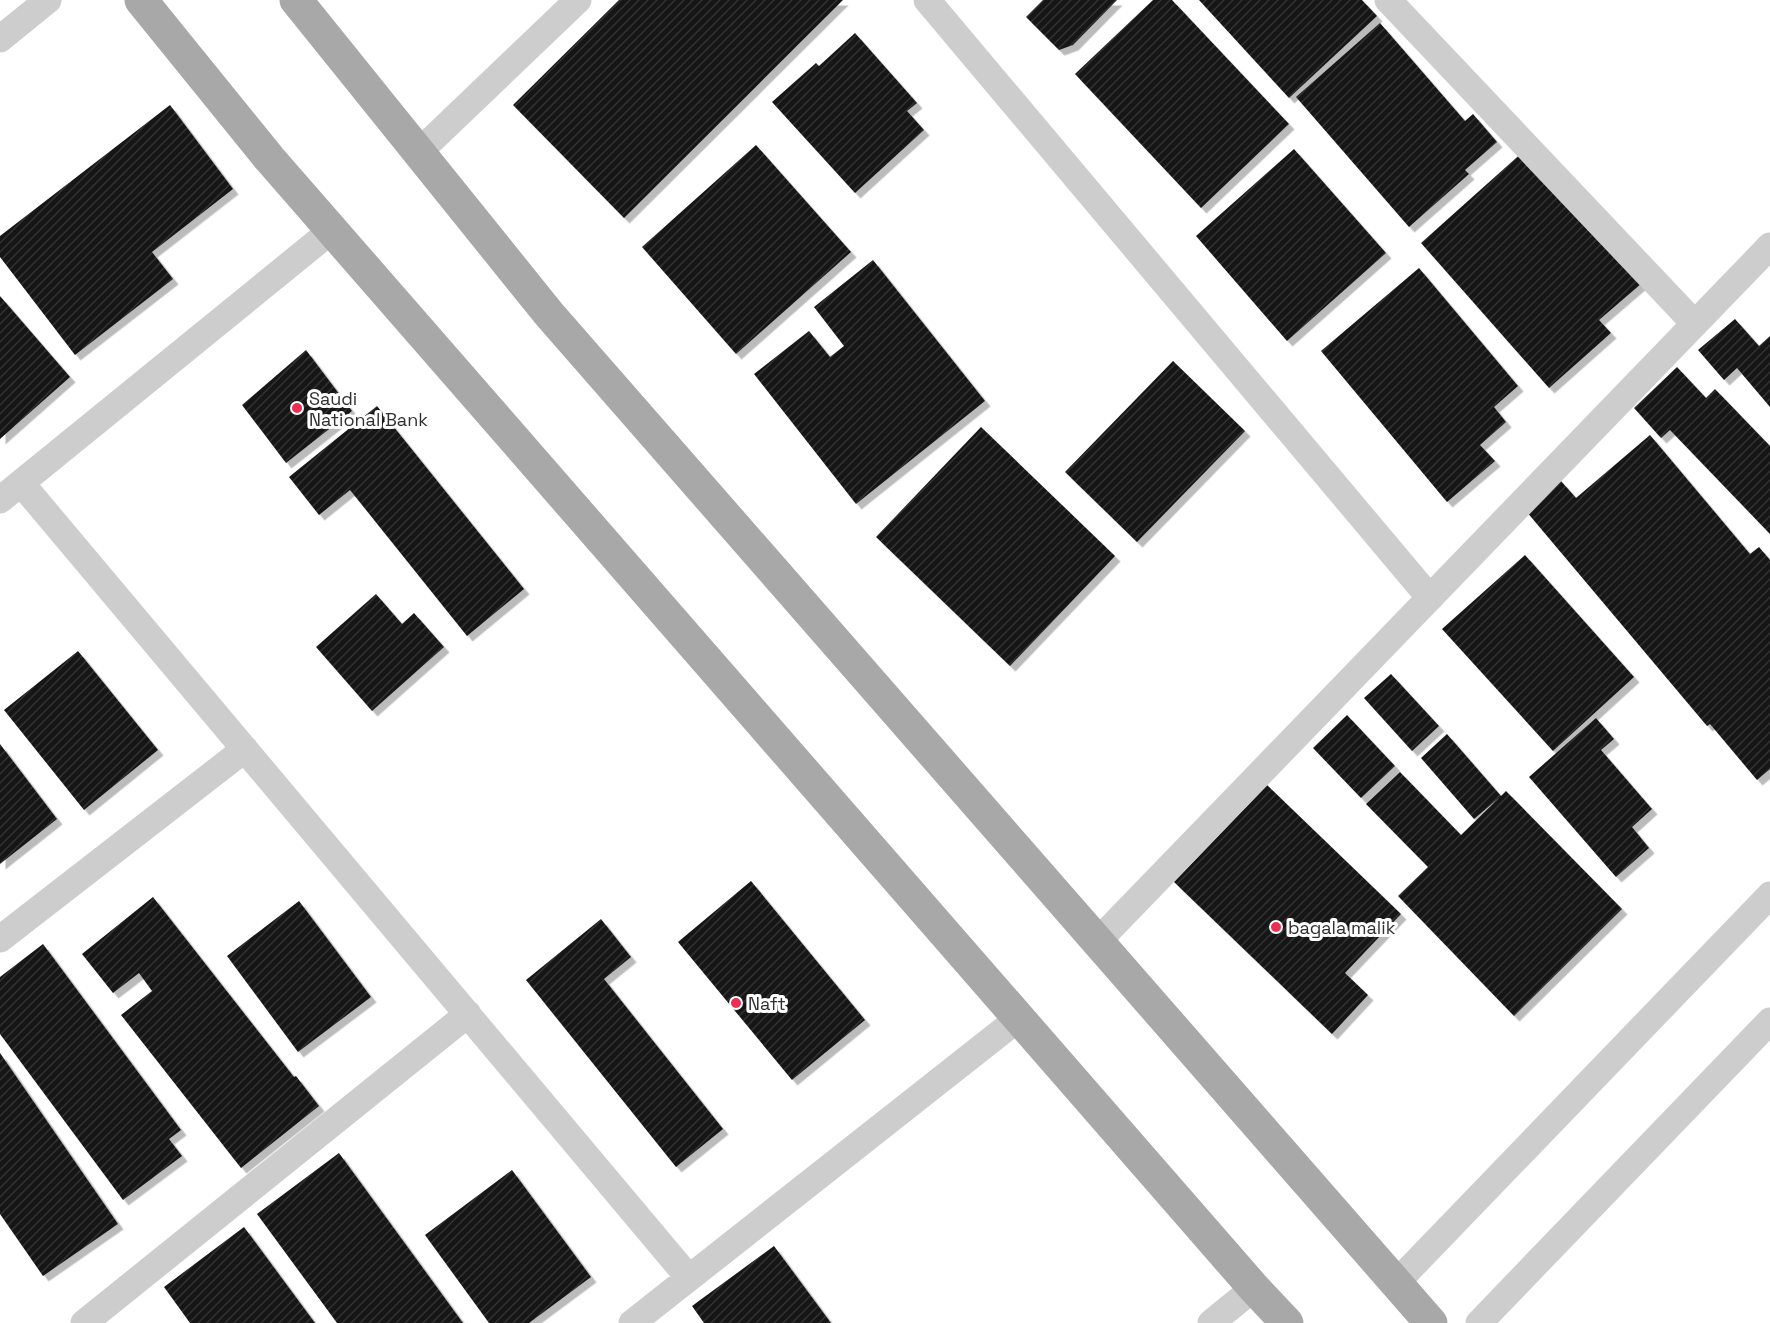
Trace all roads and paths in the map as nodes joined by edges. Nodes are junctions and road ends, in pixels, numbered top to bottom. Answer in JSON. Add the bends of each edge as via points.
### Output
{"nodes":[{"id":1,"x":48,"y":0,"type":"edge"},
{"id":2,"x":141,"y":0,"type":"edge"},
{"id":3,"x":296,"y":0,"type":"edge"},
{"id":4,"x":578,"y":0,"type":"edge"},
{"id":5,"x":927,"y":0,"type":"edge"},
{"id":6,"x":1388,"y":0,"type":"edge"},
{"id":7,"x":0,"y":39,"type":"edge"},
{"id":8,"x":419,"y":152,"type":"junction"},
{"id":9,"x":332,"y":230,"type":"junction"},
{"id":10,"x":1770,"y":246,"type":"edge"},
{"id":11,"x":1695,"y":324,"type":"junction"},
{"id":12,"x":21,"y":483,"type":"junction"},
{"id":13,"x":0,"y":501,"type":"edge"},
{"id":14,"x":1430,"y":598,"type":"junction"},
{"id":15,"x":245,"y":749,"type":"junction"},
{"id":16,"x":1770,"y":895,"type":"edge"},
{"id":17,"x":0,"y":939,"type":"edge"},
{"id":18,"x":1098,"y":941,"type":"junction"},
{"id":19,"x":468,"y":1014,"type":"junction"},
{"id":20,"x":1019,"y":1018,"type":"junction"},
{"id":21,"x":1770,"y":1021,"type":"edge"},
{"id":22,"x":689,"y":1278,"type":"junction"},
{"id":23,"x":1396,"y":1283,"type":"junction"},
{"id":24,"x":1254,"y":1288,"type":"junction"},
{"id":25,"x":84,"y":1323,"type":"edge"},
{"id":26,"x":632,"y":1323,"type":"edge"},
{"id":27,"x":1211,"y":1323,"type":"edge"},
{"id":28,"x":1287,"y":1323,"type":"edge"},
{"id":29,"x":1431,"y":1323,"type":"edge"},
{"id":30,"x":1479,"y":1323,"type":"edge"}],
"edges":[{"from":1,"to":7,"type":"street"},
{"from":2,"to":9,"type":"main road"},
{"from":3,"to":8,"type":"main road"},
{"from":4,"to":8,"type":"street"},
{"from":5,"to":14,"type":"street"},
{"from":6,"to":11,"type":"street"},
{"from":8,"to":18,"type":"main road","via":[[549,314]]},
{"from":9,"to":12,"type":"street"},
{"from":9,"to":20,"type":"main road"},
{"from":10,"to":11,"type":"street"},
{"from":11,"to":14,"type":"street"},
{"from":12,"to":13,"type":"street"},
{"from":12,"to":15,"type":"street"},
{"from":14,"to":18,"type":"street"},
{"from":15,"to":17,"type":"street"},
{"from":15,"to":19,"type":"street"},
{"from":16,"to":23,"type":"street"},
{"from":18,"to":23,"type":"main road"},
{"from":19,"to":22,"type":"street"},
{"from":19,"to":25,"type":"street"},
{"from":20,"to":22,"type":"street"},
{"from":20,"to":24,"type":"main road"},
{"from":21,"to":30,"type":"street"},
{"from":22,"to":26,"type":"street"},
{"from":23,"to":29,"type":"main road"},
{"from":24,"to":27,"type":"street"},
{"from":24,"to":28,"type":"main road"}]}
